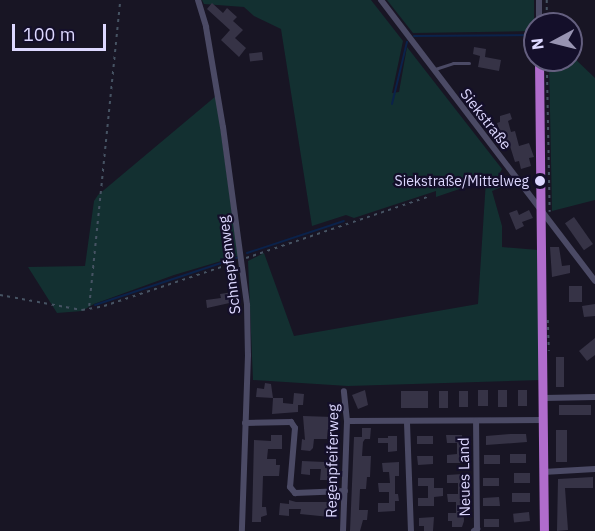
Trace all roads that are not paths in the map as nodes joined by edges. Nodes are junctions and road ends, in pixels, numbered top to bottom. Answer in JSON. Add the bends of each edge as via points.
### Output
{"nodes":[{"id":1,"x":198,"y":0,"type":"edge"},
{"id":2,"x":381,"y":0,"type":"edge"},
{"id":3,"x":469,"y":63,"type":"dead end"},
{"id":4,"x":433,"y":70,"type":"junction"},
{"id":5,"x":539,"y":72,"type":"edge"},
{"id":6,"x":542,"y":210,"type":"junction"},
{"id":7,"x":595,"y":281,"type":"edge"},
{"id":8,"x":344,"y":391,"type":"dead end"},
{"id":9,"x":595,"y":397,"type":"edge"},
{"id":10,"x":544,"y":398,"type":"junction"},
{"id":11,"x":543,"y":420,"type":"junction"},
{"id":12,"x":347,"y":421,"type":"junction"},
{"id":13,"x":476,"y":421,"type":"junction"},
{"id":14,"x":245,"y":423,"type":"junction"},
{"id":15,"x":407,"y":423,"type":"junction"},
{"id":16,"x":595,"y":469,"type":"edge"},
{"id":17,"x":543,"y":472,"type":"junction"},
{"id":18,"x":345,"y":491,"type":"junction"},
{"id":19,"x":242,"y":531,"type":"edge"},
{"id":20,"x":343,"y":531,"type":"edge"},
{"id":21,"x":411,"y":531,"type":"edge"},
{"id":22,"x":474,"y":531,"type":"edge"},
{"id":23,"x":544,"y":531,"type":"edge"}],
"edges":[{"from":1,"to":14,"type":"street","name":"Schnepfenweg","via":[[221,116],[247,305]]},
{"from":2,"to":4,"type":"street","name":"Siekstraße"},
{"from":3,"to":4,"type":"lane","via":[[453,63]]},
{"from":4,"to":6,"type":"street","name":"Siekstraße"},
{"from":5,"to":6,"type":"street"},
{"from":6,"to":7,"type":"street","name":"Siekstraße"},
{"from":6,"to":10,"type":"street"},
{"from":8,"to":12,"type":"street","name":"Regenpfeiferweg"},
{"from":9,"to":10,"type":"street"},
{"from":10,"to":11,"type":"street"},
{"from":11,"to":13,"type":"street","name":"Neues Land"},
{"from":11,"to":17,"type":"street"},
{"from":12,"to":15,"type":"street","name":"Neues Land"},
{"from":12,"to":18,"type":"street","name":"Regenpfeiferweg"},
{"from":13,"to":15,"type":"street","name":"Neues Land"},
{"from":13,"to":22,"type":"street","name":"Neues Land"},
{"from":14,"to":18,"type":"street","via":[[291,422],[295,428],[290,487],[295,493]]},
{"from":14,"to":19,"type":"street","name":"Schnepfenweg"},
{"from":15,"to":21,"type":"street"},
{"from":16,"to":17,"type":"street"},
{"from":17,"to":23,"type":"street"},
{"from":18,"to":20,"type":"street","name":"Regenpfeiferweg"}]}
